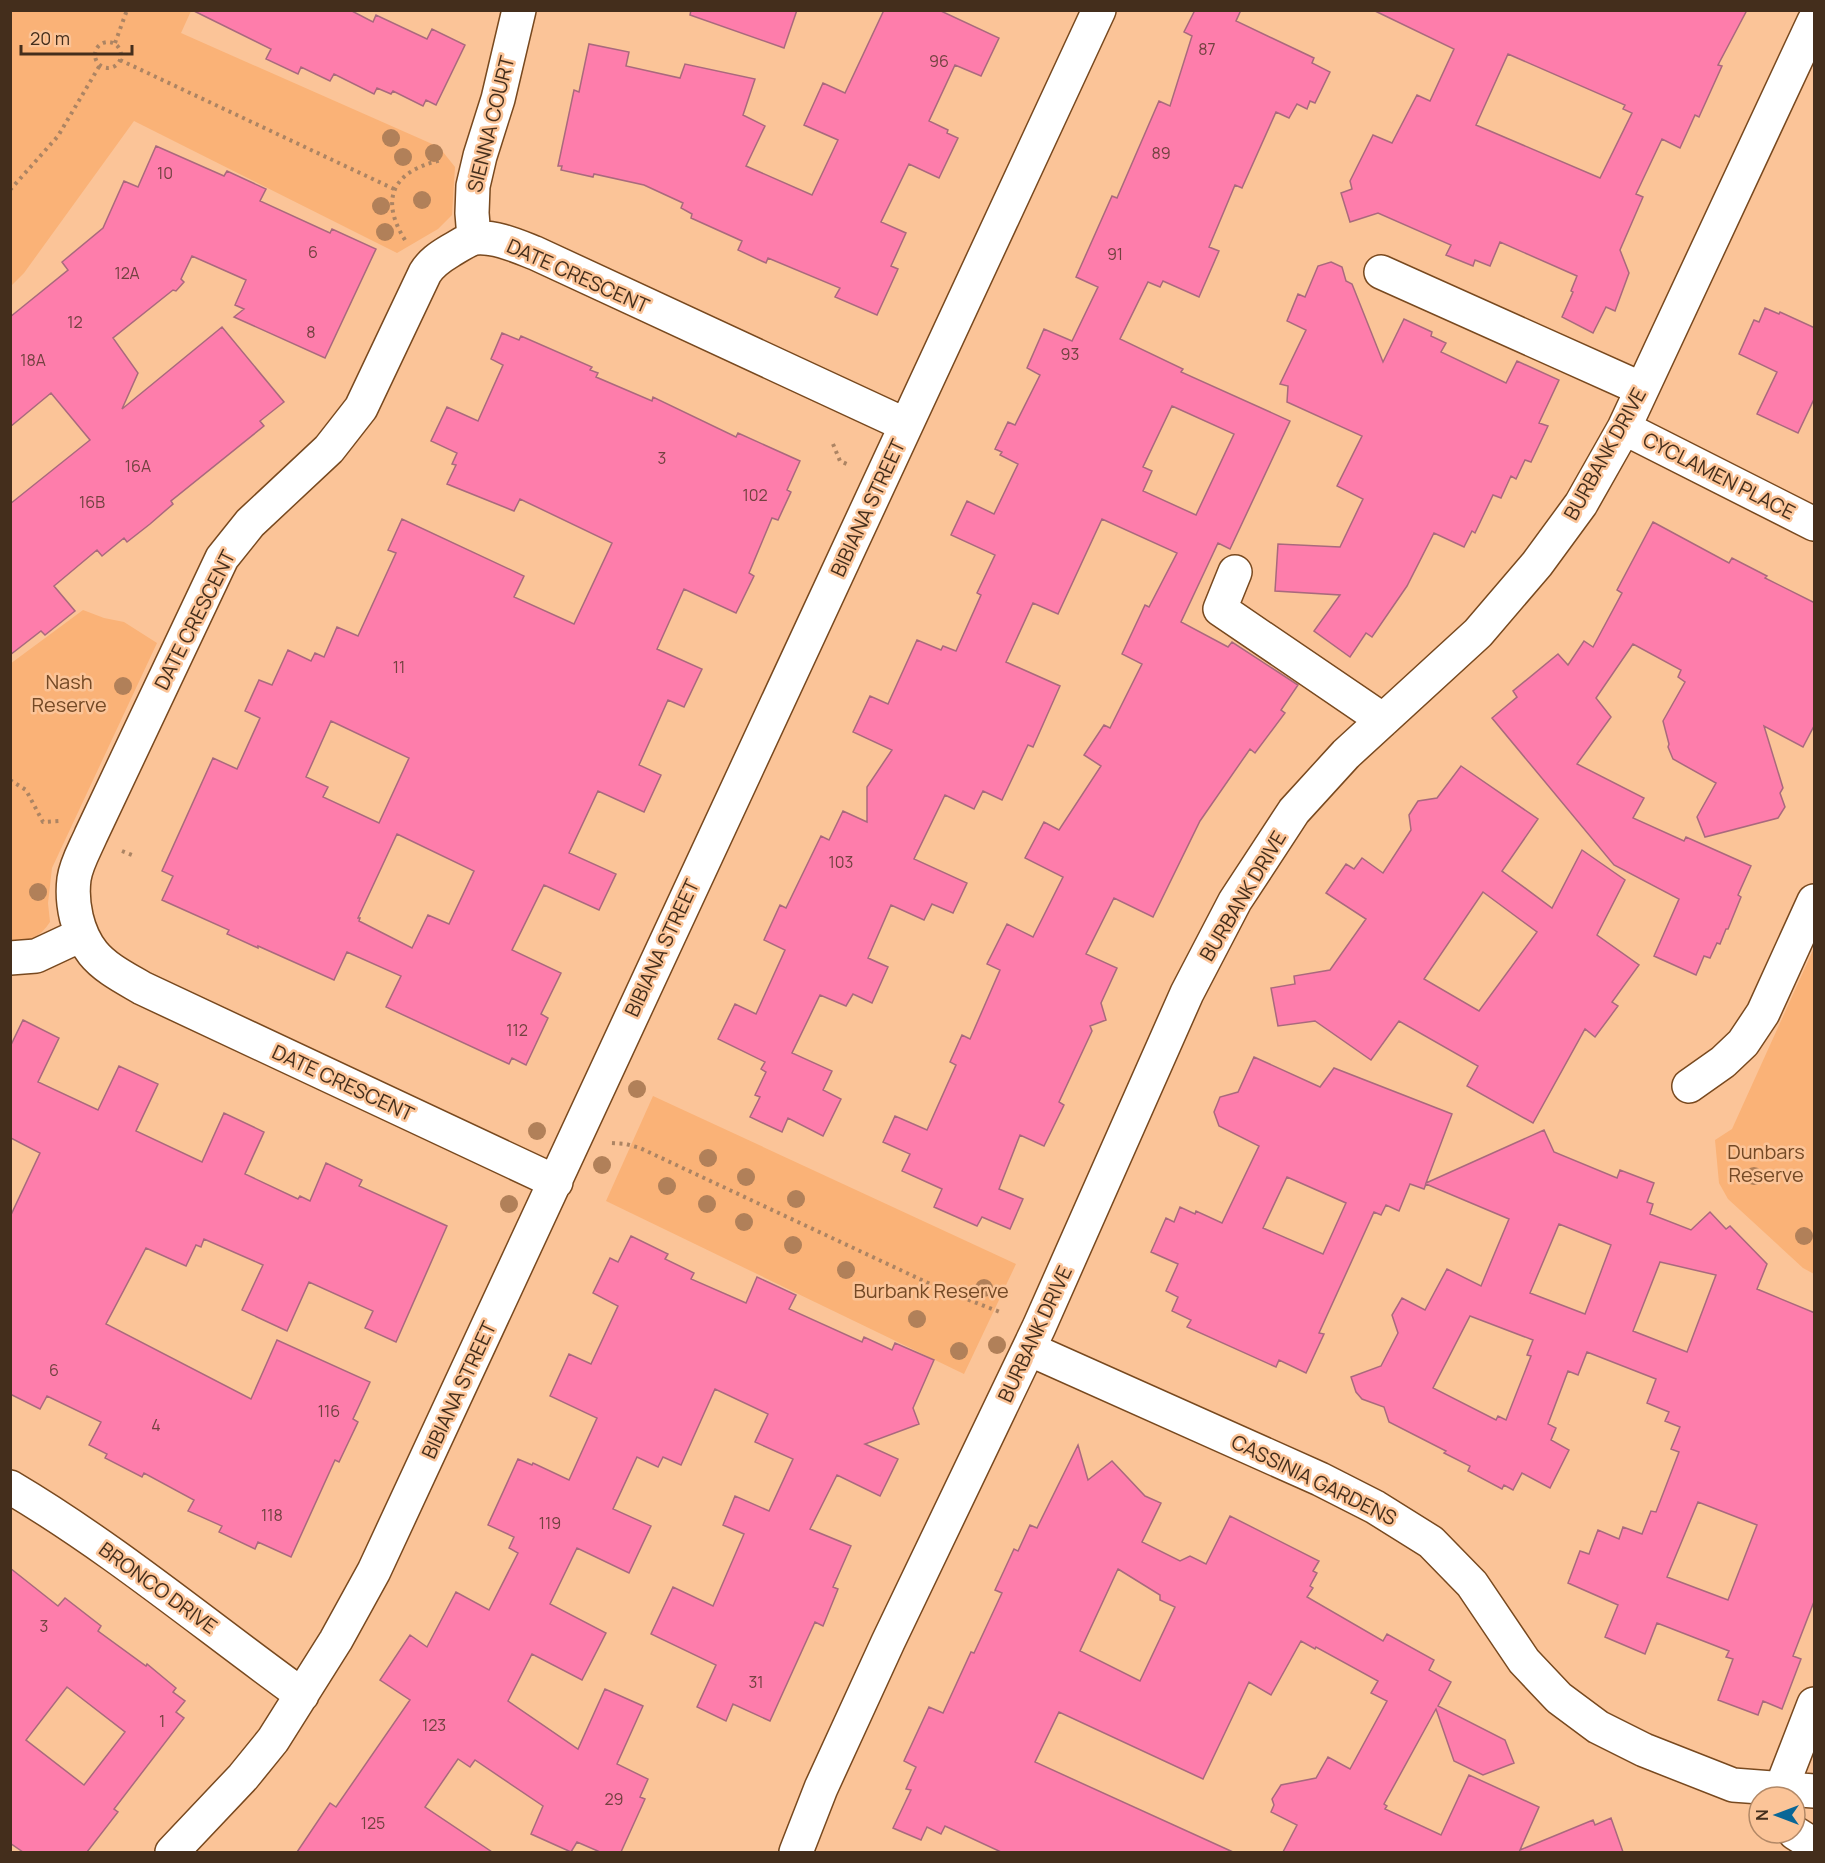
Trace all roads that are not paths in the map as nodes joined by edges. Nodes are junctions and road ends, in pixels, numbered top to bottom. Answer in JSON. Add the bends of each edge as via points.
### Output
{"nodes":[{"id":1,"x":519,"y":10,"type":"edge"},
{"id":2,"x":1099,"y":10,"type":"edge"},
{"id":3,"x":1815,"y":21,"type":"edge"},
{"id":4,"x":474,"y":238,"type":"junction"},
{"id":5,"x":1381,"y":272,"type":"dead end"},
{"id":6,"x":1642,"y":390,"type":"junction"},
{"id":7,"x":906,"y":424,"type":"junction"},
{"id":8,"x":1624,"y":428,"type":"junction"},
{"id":9,"x":1815,"y":524,"type":"edge"},
{"id":10,"x":1235,"y":572,"type":"dead end"},
{"id":11,"x":1383,"y":720,"type":"junction"},
{"id":12,"x":1815,"y":901,"type":"edge"},
{"id":13,"x":81,"y":934,"type":"junction"},
{"id":14,"x":10,"y":958,"type":"edge"},
{"id":15,"x":1689,"y":1086,"type":"dead end"},
{"id":16,"x":556,"y":1182,"type":"junction"},
{"id":17,"x":1029,"y":1349,"type":"junction"},
{"id":18,"x":10,"y":1487,"type":"edge"},
{"id":19,"x":302,"y":1695,"type":"junction"},
{"id":20,"x":1815,"y":1704,"type":"edge"},
{"id":21,"x":1776,"y":1785,"type":"edge"},
{"id":22,"x":1747,"y":1790,"type":"edge"},
{"id":23,"x":172,"y":1852,"type":"edge"},
{"id":24,"x":796,"y":1852,"type":"edge"}],
"edges":[{"from":1,"to":4,"type":"street","name":"SIENNA COURT","via":[[473,186]]},
{"from":2,"to":7,"type":"street","name":"BIBIANA STREET"},
{"from":3,"to":6,"type":"street","name":"BURBANK DRIVE"},
{"from":4,"to":7,"type":"street","name":"DATE CRESCENT","via":[[513,244],[535,253]]},
{"from":4,"to":13,"type":"street","name":"DATE CRESCENT","via":[[430,265],[362,408],[329,449],[250,523],[222,558],[108,798],[75,877],[74,906]]},
{"from":5,"to":6,"type":"street"},
{"from":6,"to":8,"type":"street","name":"BURBANK DRIVE"},
{"from":7,"to":16,"type":"street","name":"BIBIANA STREET"},
{"from":8,"to":9,"type":"street","name":"CYCLAMEN PLACE"},
{"from":8,"to":11,"type":"street","name":"BURBANK DRIVE","via":[[1581,504],[1537,564],[1478,633]]},
{"from":10,"to":11,"type":"street","via":[[1220,609]]},
{"from":11,"to":17,"type":"street","name":"BURBANK DRIVE","via":[[1294,811],[1235,901],[1187,993]]},
{"from":12,"to":15,"type":"street","via":[[1763,1013],[1743,1043]]},
{"from":13,"to":14,"type":"street","via":[[36,956]]},
{"from":13,"to":16,"type":"street","name":"DATE CRESCENT","via":[[93,954],[142,988]]},
{"from":16,"to":19,"type":"street","name":"BIBIANA STREET","via":[[374,1571]]},
{"from":17,"to":22,"type":"street","name":"CASSINIA GARDENS","via":[[1375,1507],[1431,1542],[1472,1584],[1524,1661],[1559,1698],[1598,1727],[1644,1750]]},
{"from":17,"to":24,"type":"street","name":"BURBANK DRIVE","via":[[864,1694]]},
{"from":18,"to":19,"type":"street","name":"BRONCO DRIVE","via":[[60,1517]]},
{"from":19,"to":23,"type":"street","name":"BIBIANA STREET","via":[[243,1777]]},
{"from":20,"to":21,"type":"street"}]}
